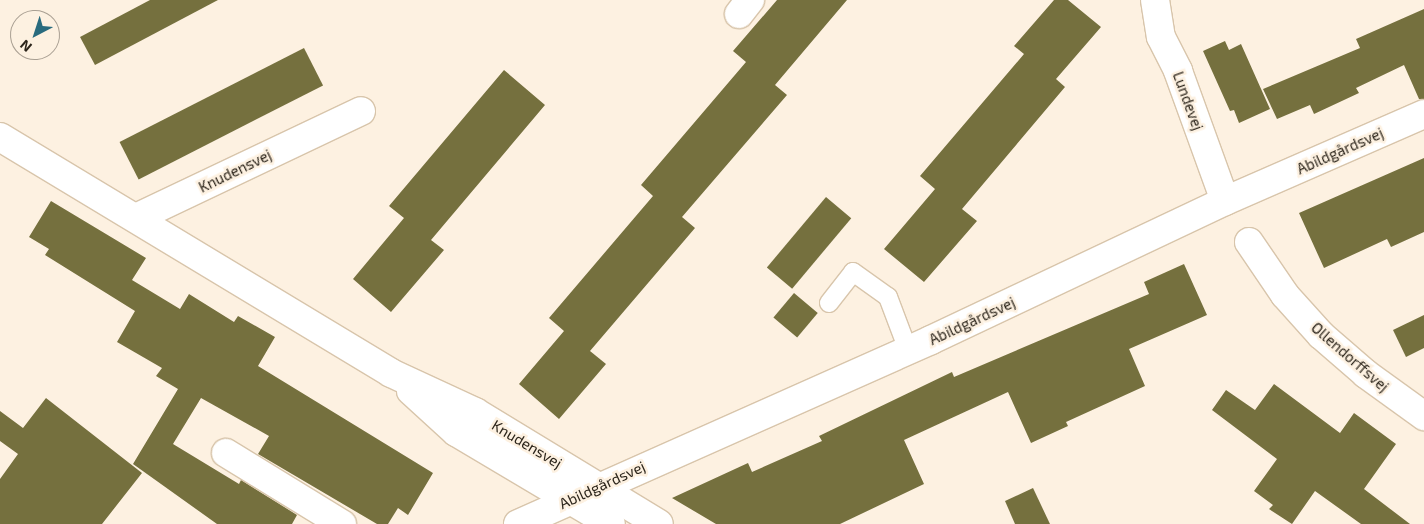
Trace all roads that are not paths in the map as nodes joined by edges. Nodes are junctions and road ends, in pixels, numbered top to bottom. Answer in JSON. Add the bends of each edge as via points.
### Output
{"nodes":[{"id":1,"x":1154,"y":0,"type":"edge"},
{"id":2,"x":360,"y":111,"type":"dead end"},
{"id":3,"x":1424,"y":114,"type":"edge"},
{"id":4,"x":0,"y":136,"type":"edge"},
{"id":5,"x":1225,"y":201,"type":"junction"},
{"id":6,"x":136,"y":218,"type":"junction"},
{"id":7,"x":1249,"y":242,"type":"dead end"},
{"id":8,"x":829,"y":303,"type":"dead end"},
{"id":9,"x":908,"y":350,"type":"junction"},
{"id":10,"x":391,"y":373,"type":"junction"},
{"id":11,"x":1424,"y":416,"type":"edge"},
{"id":12,"x":226,"y":453,"type":"dead end"},
{"id":13,"x":597,"y":487,"type":"junction"},
{"id":14,"x":571,"y":499,"type":"junction"},
{"id":15,"x":342,"y":524,"type":"edge"},
{"id":16,"x":518,"y":524,"type":"edge"},
{"id":17,"x":611,"y":524,"type":"edge"},
{"id":18,"x":659,"y":524,"type":"edge"}],
"edges":[{"from":1,"to":5,"type":"street","name":"Lundevej","via":[[1161,37],[1178,71]]},
{"from":2,"to":6,"type":"street","name":"Knudensvej"},
{"from":3,"to":5,"type":"street","name":"Abildgårdsvej"},
{"from":4,"to":6,"type":"street","name":"Knudensvej"},
{"from":5,"to":9,"type":"street","name":"Abildgårdsvej"},
{"from":6,"to":10,"type":"street","name":"Knudensvej"},
{"from":7,"to":11,"type":"street","name":"Ollendorffsvej","via":[[1285,296],[1321,335],[1366,374]]},
{"from":8,"to":9,"type":"lane","via":[[853,272],[888,297]]},
{"from":9,"to":13,"type":"street","name":"Abildgårdsvej"},
{"from":10,"to":13,"type":"street","name":"Knudensvej","via":[[474,412]]},
{"from":10,"to":14,"type":"street","name":"Knudensvej","via":[[456,432]]},
{"from":12,"to":15,"type":"street"},
{"from":13,"to":14,"type":"street","name":"Abildgårdsvej"},
{"from":13,"to":18,"type":"street","name":"Knudensvej"},
{"from":14,"to":16,"type":"street","name":"Abildgårdsvej"},
{"from":14,"to":17,"type":"street","name":"Knudensvej"}]}
